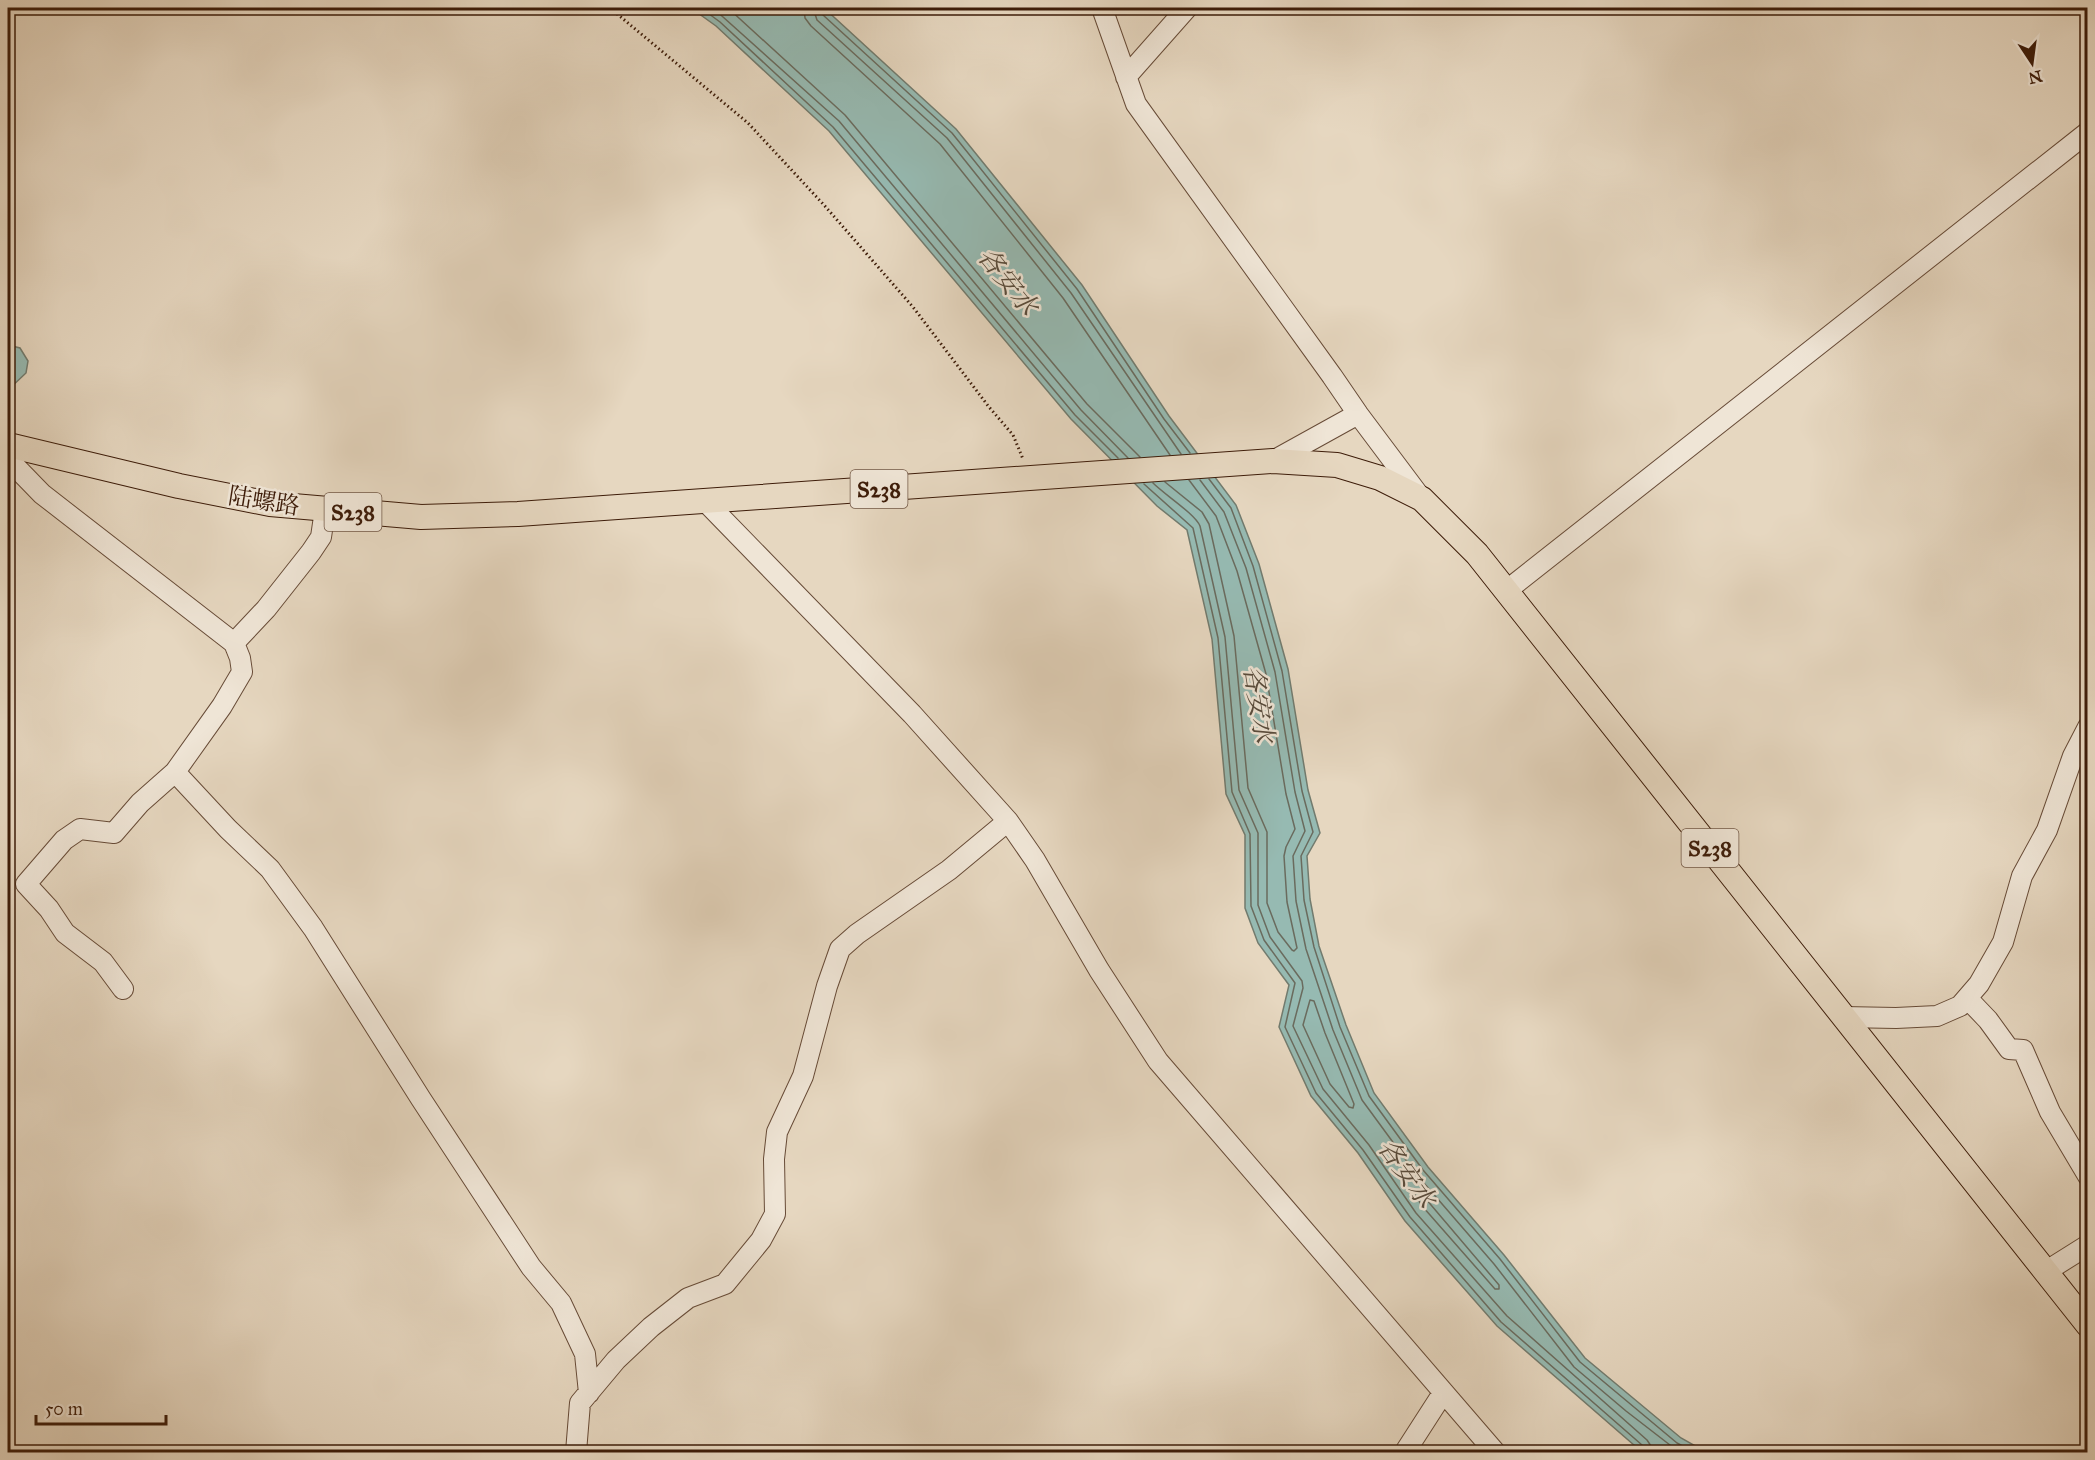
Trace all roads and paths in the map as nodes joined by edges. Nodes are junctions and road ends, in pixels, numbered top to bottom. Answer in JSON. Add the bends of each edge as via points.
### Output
{"nodes":[{"id":1,"x":610,"y":8,"type":"edge"},
{"id":2,"x":1102,"y":8,"type":"edge"},
{"id":3,"x":1187,"y":8,"type":"edge"},
{"id":4,"x":1125,"y":77,"type":"junction"},
{"id":5,"x":2088,"y":132,"type":"edge"},
{"id":6,"x":1358,"y":414,"type":"junction"},
{"id":7,"x":8,"y":446,"type":"edge"},
{"id":8,"x":8,"y":459,"type":"edge"},
{"id":9,"x":1273,"y":461,"type":"junction"},
{"id":10,"x":1023,"y":478,"type":"junction"},
{"id":11,"x":1422,"y":499,"type":"junction"},
{"id":12,"x":705,"y":501,"type":"junction"},
{"id":13,"x":325,"y":510,"type":"junction"},
{"id":14,"x":1506,"y":591,"type":"junction"},
{"id":15,"x":234,"y":643,"type":"junction"},
{"id":16,"x":2088,"y":727,"type":"edge"},
{"id":17,"x":175,"y":772,"type":"junction"},
{"id":18,"x":1008,"y":821,"type":"junction"},
{"id":19,"x":123,"y":988,"type":"dead end"},
{"id":20,"x":1967,"y":998,"type":"junction"},
{"id":21,"x":1843,"y":1017,"type":"junction"},
{"id":22,"x":2088,"y":1176,"type":"edge"},
{"id":23,"x":2088,"y":1245,"type":"edge"},
{"id":24,"x":2045,"y":1272,"type":"junction"},
{"id":25,"x":2088,"y":1325,"type":"edge"},
{"id":26,"x":1443,"y":1392,"type":"junction"},
{"id":27,"x":588,"y":1393,"type":"junction"},
{"id":28,"x":576,"y":1452,"type":"edge"},
{"id":29,"x":1405,"y":1452,"type":"edge"},
{"id":30,"x":1495,"y":1452,"type":"edge"}],
"edges":[{"from":1,"to":10,"type":"path","via":[[748,123],[824,205],[913,307],[1013,435],[1023,456]]},
{"from":2,"to":4,"type":"street"},
{"from":3,"to":4,"type":"street"},
{"from":4,"to":6,"type":"street","via":[[1136,104]]},
{"from":5,"to":14,"type":"street"},
{"from":6,"to":9,"type":"street"},
{"from":6,"to":11,"type":"street"},
{"from":7,"to":13,"type":"main road","name":"陆螺路","number":"S238","via":[[179,486],[270,504]]},
{"from":8,"to":15,"type":"street","via":[[42,494]]},
{"from":9,"to":10,"type":"main road","number":"S238"},
{"from":9,"to":11,"type":"main road","number":"S238","via":[[1337,465],[1380,478]]},
{"from":10,"to":12,"type":"main road","number":"S238"},
{"from":11,"to":14,"type":"main road","number":"S238","via":[[1477,554]]},
{"from":12,"to":13,"type":"main road","name":"陆螺路","number":"S238","via":[[421,517]]},
{"from":12,"to":18,"type":"street","via":[[912,714]]},
{"from":13,"to":15,"type":"street","via":[[321,537],[311,552]]},
{"from":14,"to":21,"type":"main road","number":"S238"},
{"from":15,"to":17,"type":"street","via":[[242,672]]},
{"from":16,"to":20,"type":"street","via":[[2073,756],[2047,830],[2022,876],[2003,942]]},
{"from":17,"to":19,"type":"street","via":[[114,833],[80,829],[64,840],[26,884],[65,933],[103,962]]},
{"from":17,"to":27,"type":"street","via":[[270,869],[313,928],[531,1267],[561,1303],[585,1354]]},
{"from":18,"to":26,"type":"street","via":[[1158,1061]]},
{"from":18,"to":27,"type":"street","via":[[949,870],[840,949],[804,1076],[777,1132],[775,1214],[761,1240],[725,1284],[688,1298],[651,1327]]},
{"from":20,"to":21,"type":"street","via":[[1960,1006],[1937,1016]]},
{"from":20,"to":22,"type":"street","via":[[2009,1049],[2023,1050],[2050,1112]]},
{"from":21,"to":24,"type":"main road","number":"S238"},
{"from":23,"to":24,"type":"street"},
{"from":24,"to":25,"type":"main road","number":"S238"},
{"from":26,"to":29,"type":"street"},
{"from":26,"to":30,"type":"street"},
{"from":27,"to":28,"type":"street","via":[[580,1403]]}]}
